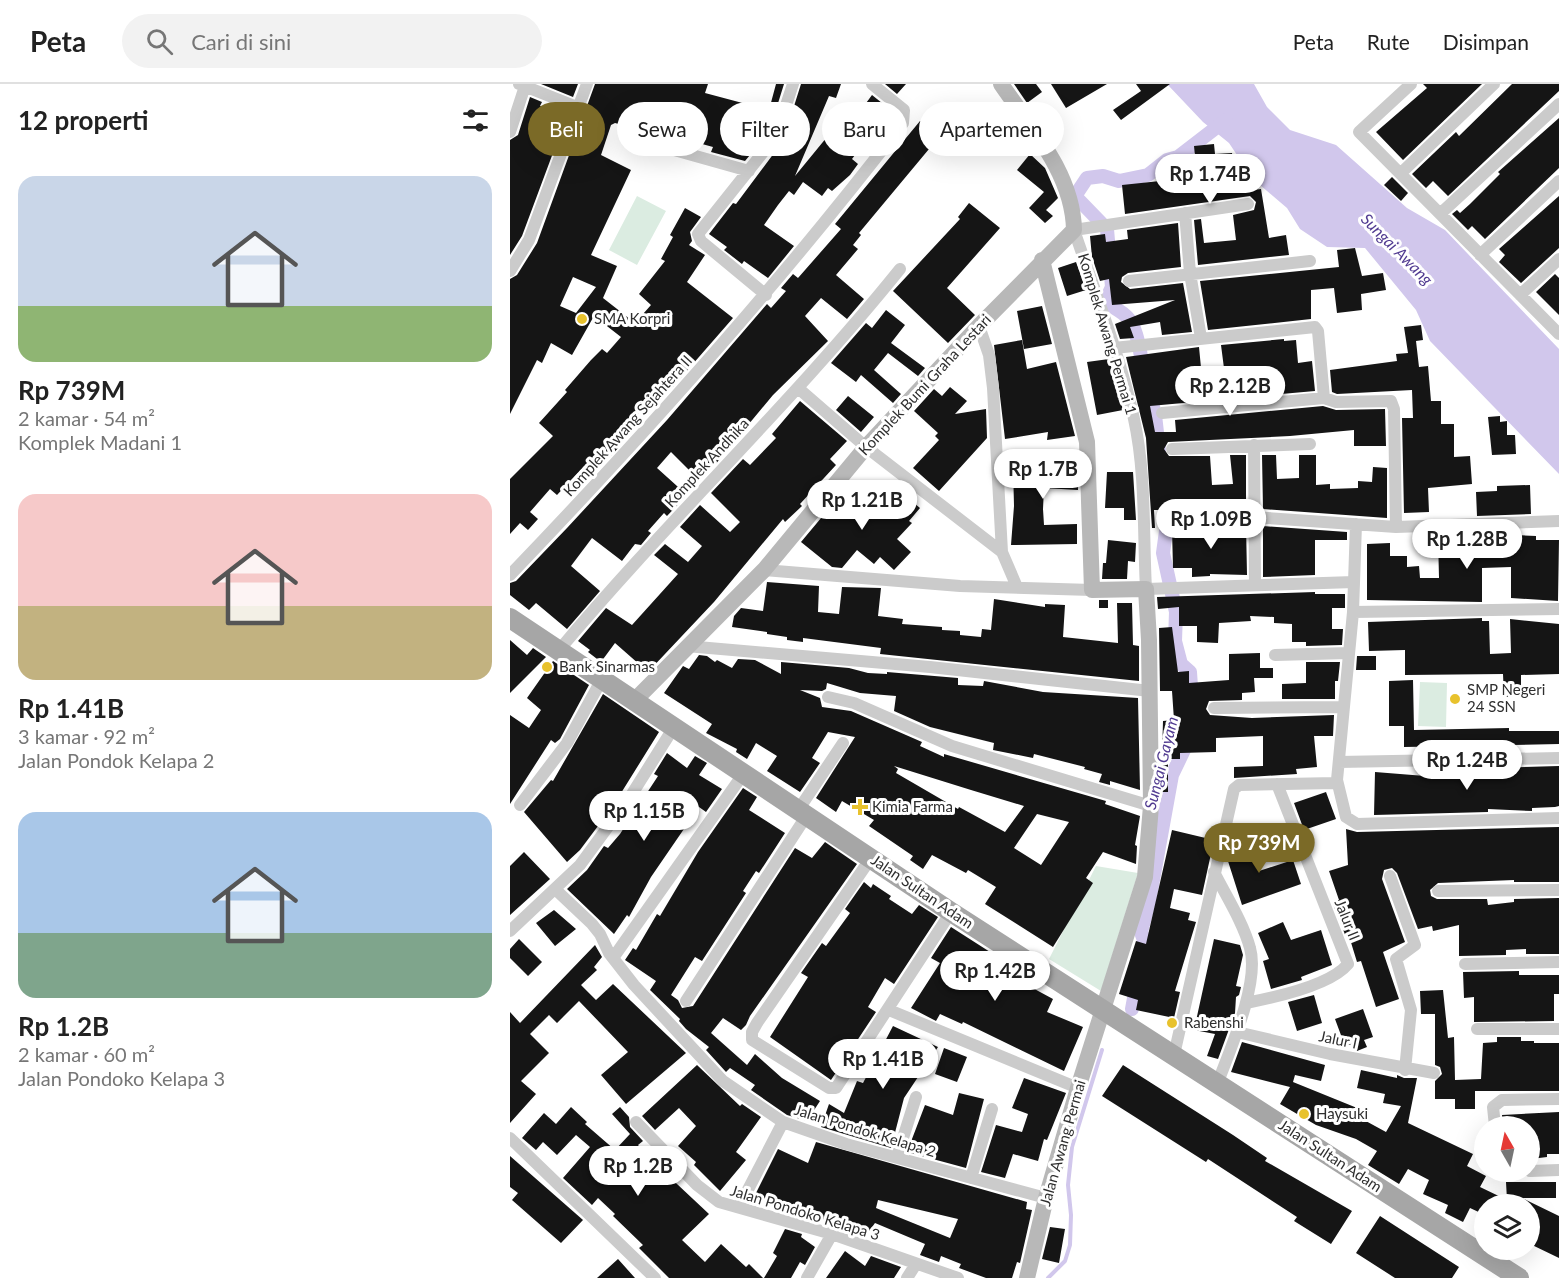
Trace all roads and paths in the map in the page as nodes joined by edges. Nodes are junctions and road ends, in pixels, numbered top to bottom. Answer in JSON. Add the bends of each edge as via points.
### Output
{"nodes":[{"id":1,"x":587,"y":84,"type":"edge"},
{"id":2,"x":793,"y":84,"type":"edge"},
{"id":3,"x":872,"y":84,"type":"edge"},
{"id":4,"x":1001,"y":84,"type":"edge"},
{"id":5,"x":1411,"y":84,"type":"edge"},
{"id":6,"x":1494,"y":84,"type":"edge"},
{"id":7,"x":522,"y":85,"type":"edge"},
{"id":8,"x":564,"y":102,"type":"edge"},
{"id":9,"x":579,"y":102,"type":"edge"},
{"id":10,"x":1559,"y":104,"type":"edge"},
{"id":11,"x":510,"y":132,"type":"edge"},
{"id":12,"x":559,"y":156,"type":"edge"},
{"id":13,"x":696,"y":156,"type":"edge"},
{"id":14,"x":749,"y":171,"type":"junction"},
{"id":15,"x":1401,"y":173,"type":"junction"},
{"id":16,"x":1559,"y":181,"type":"edge"},
{"id":17,"x":1248,"y":204,"type":"dead end"},
{"id":18,"x":1185,"y":213,"type":"junction"},
{"id":19,"x":1440,"y":214,"type":"junction"},
{"id":20,"x":1074,"y":230,"type":"junction"},
{"id":21,"x":1480,"y":255,"type":"junction"},
{"id":22,"x":1559,"y":258,"type":"edge"},
{"id":23,"x":1042,"y":260,"type":"junction"},
{"id":24,"x":1310,"y":261,"type":"dead end"},
{"id":25,"x":900,"y":269,"type":"dead end"},
{"id":26,"x":510,"y":271,"type":"edge"},
{"id":27,"x":1190,"y":273,"type":"junction"},
{"id":28,"x":1129,"y":281,"type":"dead end"},
{"id":29,"x":766,"y":295,"type":"junction"},
{"id":30,"x":1520,"y":295,"type":"junction"},
{"id":31,"x":979,"y":326,"type":"junction"},
{"id":32,"x":1559,"y":334,"type":"edge"},
{"id":33,"x":1201,"y":338,"type":"junction"},
{"id":34,"x":1114,"y":348,"type":"junction"},
{"id":35,"x":798,"y":388,"type":"junction"},
{"id":36,"x":1324,"y":398,"type":"junction"},
{"id":37,"x":1162,"y":413,"type":"dead end"},
{"id":38,"x":1310,"y":444,"type":"dead end"},
{"id":39,"x":1254,"y":445,"type":"junction"},
{"id":40,"x":866,"y":447,"type":"junction"},
{"id":41,"x":1172,"y":449,"type":"dead end"},
{"id":42,"x":1253,"y":517,"type":"junction"},
{"id":43,"x":1186,"y":519,"type":"dead end"},
{"id":44,"x":1559,"y":520,"type":"edge"},
{"id":45,"x":1356,"y":524,"type":"junction"},
{"id":46,"x":1396,"y":527,"type":"junction"},
{"id":47,"x":1002,"y":552,"type":"junction"},
{"id":48,"x":764,"y":570,"type":"junction"},
{"id":49,"x":510,"y":575,"type":"edge"},
{"id":50,"x":1354,"y":582,"type":"junction"},
{"id":51,"x":1255,"y":585,"type":"junction"},
{"id":52,"x":1017,"y":587,"type":"junction"},
{"id":53,"x":1154,"y":588,"type":"junction"},
{"id":54,"x":1092,"y":590,"type":"junction"},
{"id":55,"x":1559,"y":609,"type":"edge"},
{"id":56,"x":1353,"y":612,"type":"junction"},
{"id":57,"x":510,"y":618,"type":"edge"},
{"id":58,"x":686,"y":646,"type":"junction"},
{"id":59,"x":560,"y":649,"type":"junction"},
{"id":60,"x":1349,"y":653,"type":"junction"},
{"id":61,"x":1275,"y":655,"type":"dead end"},
{"id":62,"x":602,"y":679,"type":"junction"},
{"id":63,"x":1150,"y":691,"type":"junction"},
{"id":64,"x":828,"y":697,"type":"dead end"},
{"id":65,"x":633,"y":702,"type":"junction"},
{"id":66,"x":1214,"y":708,"type":"dead end"},
{"id":67,"x":1342,"y":708,"type":"junction"},
{"id":68,"x":674,"y":727,"type":"junction"},
{"id":69,"x":843,"y":742,"type":"dead end"},
{"id":70,"x":1559,"y":758,"type":"edge"},
{"id":71,"x":1339,"y":762,"type":"junction"},
{"id":72,"x":744,"y":773,"type":"junction"},
{"id":73,"x":1337,"y":783,"type":"junction"},
{"id":74,"x":1277,"y":784,"type":"junction"},
{"id":75,"x":520,"y":805,"type":"dead end"},
{"id":76,"x":1152,"y":806,"type":"junction"},
{"id":77,"x":803,"y":812,"type":"junction"},
{"id":78,"x":1559,"y":818,"type":"edge"},
{"id":79,"x":871,"y":858,"type":"junction"},
{"id":80,"x":1214,"y":872,"type":"junction"},
{"id":81,"x":1390,"y":876,"type":"dead end"},
{"id":82,"x":556,"y":890,"type":"junction"},
{"id":83,"x":1559,"y":890,"type":"edge"},
{"id":84,"x":1438,"y":891,"type":"dead end"},
{"id":85,"x":951,"y":912,"type":"junction"},
{"id":86,"x":510,"y":932,"type":"edge"},
{"id":87,"x":613,"y":958,"type":"junction"},
{"id":88,"x":1559,"y":962,"type":"edge"},
{"id":89,"x":1465,"y":964,"type":"dead end"},
{"id":90,"x":686,"y":1001,"type":"dead end"},
{"id":91,"x":1246,"y":1002,"type":"junction"},
{"id":92,"x":1104,"y":1008,"type":"junction"},
{"id":93,"x":889,"y":1010,"type":"junction"},
{"id":94,"x":1477,"y":1029,"type":"dead end"},
{"id":95,"x":1559,"y":1029,"type":"edge"},
{"id":96,"x":1237,"y":1032,"type":"junction"},
{"id":97,"x":1174,"y":1055,"type":"junction"},
{"id":98,"x":1405,"y":1070,"type":"junction"},
{"id":99,"x":1434,"y":1073,"type":"dead end"},
{"id":100,"x":1218,"y":1082,"type":"junction"},
{"id":101,"x":1078,"y":1088,"type":"junction"},
{"id":102,"x":916,"y":1097,"type":"dead end"},
{"id":103,"x":1559,"y":1099,"type":"edge"},
{"id":104,"x":992,"y":1109,"type":"dead end"},
{"id":105,"x":1494,"y":1116,"type":"edge"},
{"id":106,"x":636,"y":1122,"type":"dead end"},
{"id":107,"x":783,"y":1122,"type":"junction"},
{"id":108,"x":510,"y":1138,"type":"edge"},
{"id":109,"x":897,"y":1157,"type":"junction"},
{"id":110,"x":1559,"y":1170,"type":"edge"},
{"id":111,"x":1540,"y":1171,"type":"edge"},
{"id":112,"x":971,"y":1178,"type":"junction"},
{"id":113,"x":1046,"y":1198,"type":"junction"},
{"id":114,"x":739,"y":1207,"type":"junction"},
{"id":115,"x":832,"y":1234,"type":"junction"},
{"id":116,"x":916,"y":1264,"type":"junction"},
{"id":117,"x":655,"y":1278,"type":"edge"},
{"id":118,"x":807,"y":1278,"type":"edge"},
{"id":119,"x":907,"y":1278,"type":"edge"},
{"id":120,"x":958,"y":1278,"type":"edge"},
{"id":121,"x":1027,"y":1278,"type":"edge"},
{"id":122,"x":1519,"y":1278,"type":"edge"}],
"edges":[{"from":1,"to":9,"type":"street"},
{"from":2,"to":14,"type":"street","via":[[776,136]]},
{"from":3,"to":29,"type":"street","name":"Komplek Awang Sejahtera II","via":[[904,110],[903,123]]},
{"from":4,"to":20,"type":"street","via":[[1053,159],[1064,183]]},
{"from":5,"to":15,"type":"street","via":[[1359,132]]},
{"from":6,"to":15,"type":"street"},
{"from":7,"to":8,"type":"street"},
{"from":7,"to":11,"type":"street"},
{"from":10,"to":19,"type":"street"},
{"from":12,"to":26,"type":"street","via":[[529,240]]},
{"from":13,"to":14,"type":"street"},
{"from":14,"to":29,"type":"street","via":[[698,234],[701,241]]},
{"from":15,"to":19,"type":"street"},
{"from":16,"to":21,"type":"street"},
{"from":17,"to":18,"type":"street"},
{"from":18,"to":20,"type":"street"},
{"from":18,"to":27,"type":"street"},
{"from":19,"to":21,"type":"street"},
{"from":20,"to":23,"type":"street","name":"Komplek Bumi Graha Lestari"},
{"from":20,"to":34,"type":"street","name":"Komplek Awang Permai 1"},
{"from":21,"to":30,"type":"street"},
{"from":22,"to":30,"type":"street"},
{"from":23,"to":31,"type":"street","name":"Komplek Bumi Graha Lestari"},
{"from":23,"to":54,"type":"street","via":[[1087,442]]},
{"from":24,"to":27,"type":"street"},
{"from":25,"to":35,"type":"street","name":"Komplek Andhika"},
{"from":27,"to":28,"type":"street"},
{"from":27,"to":33,"type":"street"},
{"from":29,"to":49,"type":"street","name":"Komplek Awang Sejahtera II"},
{"from":30,"to":32,"type":"street"},
{"from":31,"to":40,"type":"street","name":"Komplek Bumi Graha Lestari"},
{"from":31,"to":47,"type":"street","via":[[989,355],[993,388]]},
{"from":33,"to":34,"type":"street"},
{"from":33,"to":36,"type":"street","via":[[1315,327]]},
{"from":34,"to":53,"type":"street","name":"Komplek Awang Permai 1","via":[[1134,420]]},
{"from":35,"to":40,"type":"street"},
{"from":35,"to":59,"type":"street","name":"Komplek Andhika"},
{"from":36,"to":37,"type":"street"},
{"from":36,"to":46,"type":"street","via":[[1394,404]]},
{"from":38,"to":39,"type":"street"},
{"from":39,"to":41,"type":"street"},
{"from":39,"to":42,"type":"street"},
{"from":40,"to":47,"type":"street"},
{"from":40,"to":48,"type":"street","name":"Komplek Bumi Graha Lestari"},
{"from":42,"to":43,"type":"street"},
{"from":42,"to":45,"type":"street"},
{"from":42,"to":51,"type":"street"},
{"from":44,"to":46,"type":"street"},
{"from":45,"to":46,"type":"street"},
{"from":45,"to":50,"type":"street"},
{"from":47,"to":52,"type":"street"},
{"from":48,"to":52,"type":"street"},
{"from":48,"to":58,"type":"street","name":"Komplek Bumi Graha Lestari"},
{"from":50,"to":51,"type":"street"},
{"from":50,"to":56,"type":"street"},
{"from":51,"to":53,"type":"street"},
{"from":52,"to":54,"type":"street"},
{"from":53,"to":54,"type":"street"},
{"from":53,"to":63,"type":"street","name":"Komplek Awang Permai 1"},
{"from":55,"to":56,"type":"street"},
{"from":56,"to":60,"type":"street"},
{"from":57,"to":59,"type":"main road","name":"Jalan Sultan Adam"},
{"from":58,"to":63,"type":"street"},
{"from":58,"to":65,"type":"street","name":"Komplek Bumi Graha Lestari"},
{"from":59,"to":62,"type":"main road","name":"Jalan Sultan Adam"},
{"from":60,"to":61,"type":"street"},
{"from":60,"to":67,"type":"street"},
{"from":62,"to":65,"type":"main road","name":"Jalan Sultan Adam"},
{"from":62,"to":75,"type":"street","via":[[567,743]]},
{"from":63,"to":76,"type":"street","name":"Komplek Awang Permai 1"},
{"from":64,"to":76,"type":"street","via":[[855,703],[952,746]]},
{"from":65,"to":68,"type":"main road","name":"Jalan Sultan Adam"},
{"from":66,"to":67,"type":"street"},
{"from":67,"to":71,"type":"street"},
{"from":68,"to":72,"type":"main road","name":"Jalan Sultan Adam"},
{"from":68,"to":82,"type":"street","via":[[600,840]]},
{"from":69,"to":77,"type":"street"},
{"from":70,"to":71,"type":"street"},
{"from":71,"to":73,"type":"street"},
{"from":72,"to":77,"type":"main road","name":"Jalan Sultan Adam"},
{"from":72,"to":87,"type":"street"},
{"from":73,"to":74,"type":"street"},
{"from":73,"to":78,"type":"street","via":[[1346,817],[1357,824]]},
{"from":74,"to":80,"type":"street","via":[[1239,785],[1234,789]]},
{"from":74,"to":91,"type":"street","name":"Jalur II","via":[[1348,964],[1339,972],[1281,997]]},
{"from":76,"to":92,"type":"street","name":"Komplek Awang Permai 1","via":[[1145,877]]},
{"from":77,"to":79,"type":"main road","name":"Jalan Sultan Adam"},
{"from":77,"to":90,"type":"street"},
{"from":79,"to":85,"type":"main road","name":"Jalan Sultan Adam"},
{"from":79,"to":93,"type":"street","via":[[752,1032],[752,1040],[832,1090]]},
{"from":80,"to":91,"type":"street","via":[[1250,948],[1252,964]]},
{"from":80,"to":97,"type":"street"},
{"from":81,"to":98,"type":"street","via":[[1415,945],[1396,958],[1411,1010]]},
{"from":82,"to":86,"type":"street"},
{"from":82,"to":87,"type":"street","name":"Jalan Pondok Kelapa 2","via":[[600,934]]},
{"from":83,"to":84,"type":"street"},
{"from":85,"to":92,"type":"main road","name":"Jalan Sultan Adam"},
{"from":85,"to":93,"type":"street"},
{"from":87,"to":107,"type":"street","name":"Jalan Pondok Kelapa 2","via":[[723,1081]]},
{"from":88,"to":89,"type":"street"},
{"from":91,"to":96,"type":"street"},
{"from":92,"to":97,"type":"main road","name":"Jalan Sultan Adam"},
{"from":92,"to":101,"type":"street","name":"Jalan Awang Permai"},
{"from":93,"to":101,"type":"street"},
{"from":94,"to":95,"type":"street"},
{"from":96,"to":98,"type":"street","name":"Jalur I"},
{"from":96,"to":100,"type":"street"},
{"from":97,"to":100,"type":"main road","name":"Jalan Sultan Adam"},
{"from":98,"to":99,"type":"street","name":"Jalur I"},
{"from":100,"to":122,"type":"main road","name":"Jalan Sultan Adam"},
{"from":101,"to":113,"type":"street","name":"Jalan Awang Permai"},
{"from":102,"to":109,"type":"street"},
{"from":103,"to":105,"type":"street","via":[[1502,1100],[1493,1107]]},
{"from":104,"to":112,"type":"street"},
{"from":106,"to":114,"type":"street","name":"Jalan Pondoko Kelapa 3","via":[[712,1197]]},
{"from":107,"to":109,"type":"street","name":"Jalan Pondok Kelapa 2"},
{"from":107,"to":114,"type":"street"},
{"from":108,"to":117,"type":"street"},
{"from":109,"to":112,"type":"street","name":"Jalan Pondok Kelapa 2"},
{"from":110,"to":111,"type":"street"},
{"from":112,"to":113,"type":"street","name":"Jalan Pondok Kelapa 2"},
{"from":113,"to":121,"type":"street","name":"Jalan Awang Permai"},
{"from":114,"to":115,"type":"street","name":"Jalan Pondoko Kelapa 3"},
{"from":115,"to":116,"type":"street","name":"Jalan Pondoko Kelapa 3"},
{"from":115,"to":118,"type":"street"},
{"from":116,"to":119,"type":"street"},
{"from":116,"to":120,"type":"street","name":"Jalan Pondoko Kelapa 3"}]}
